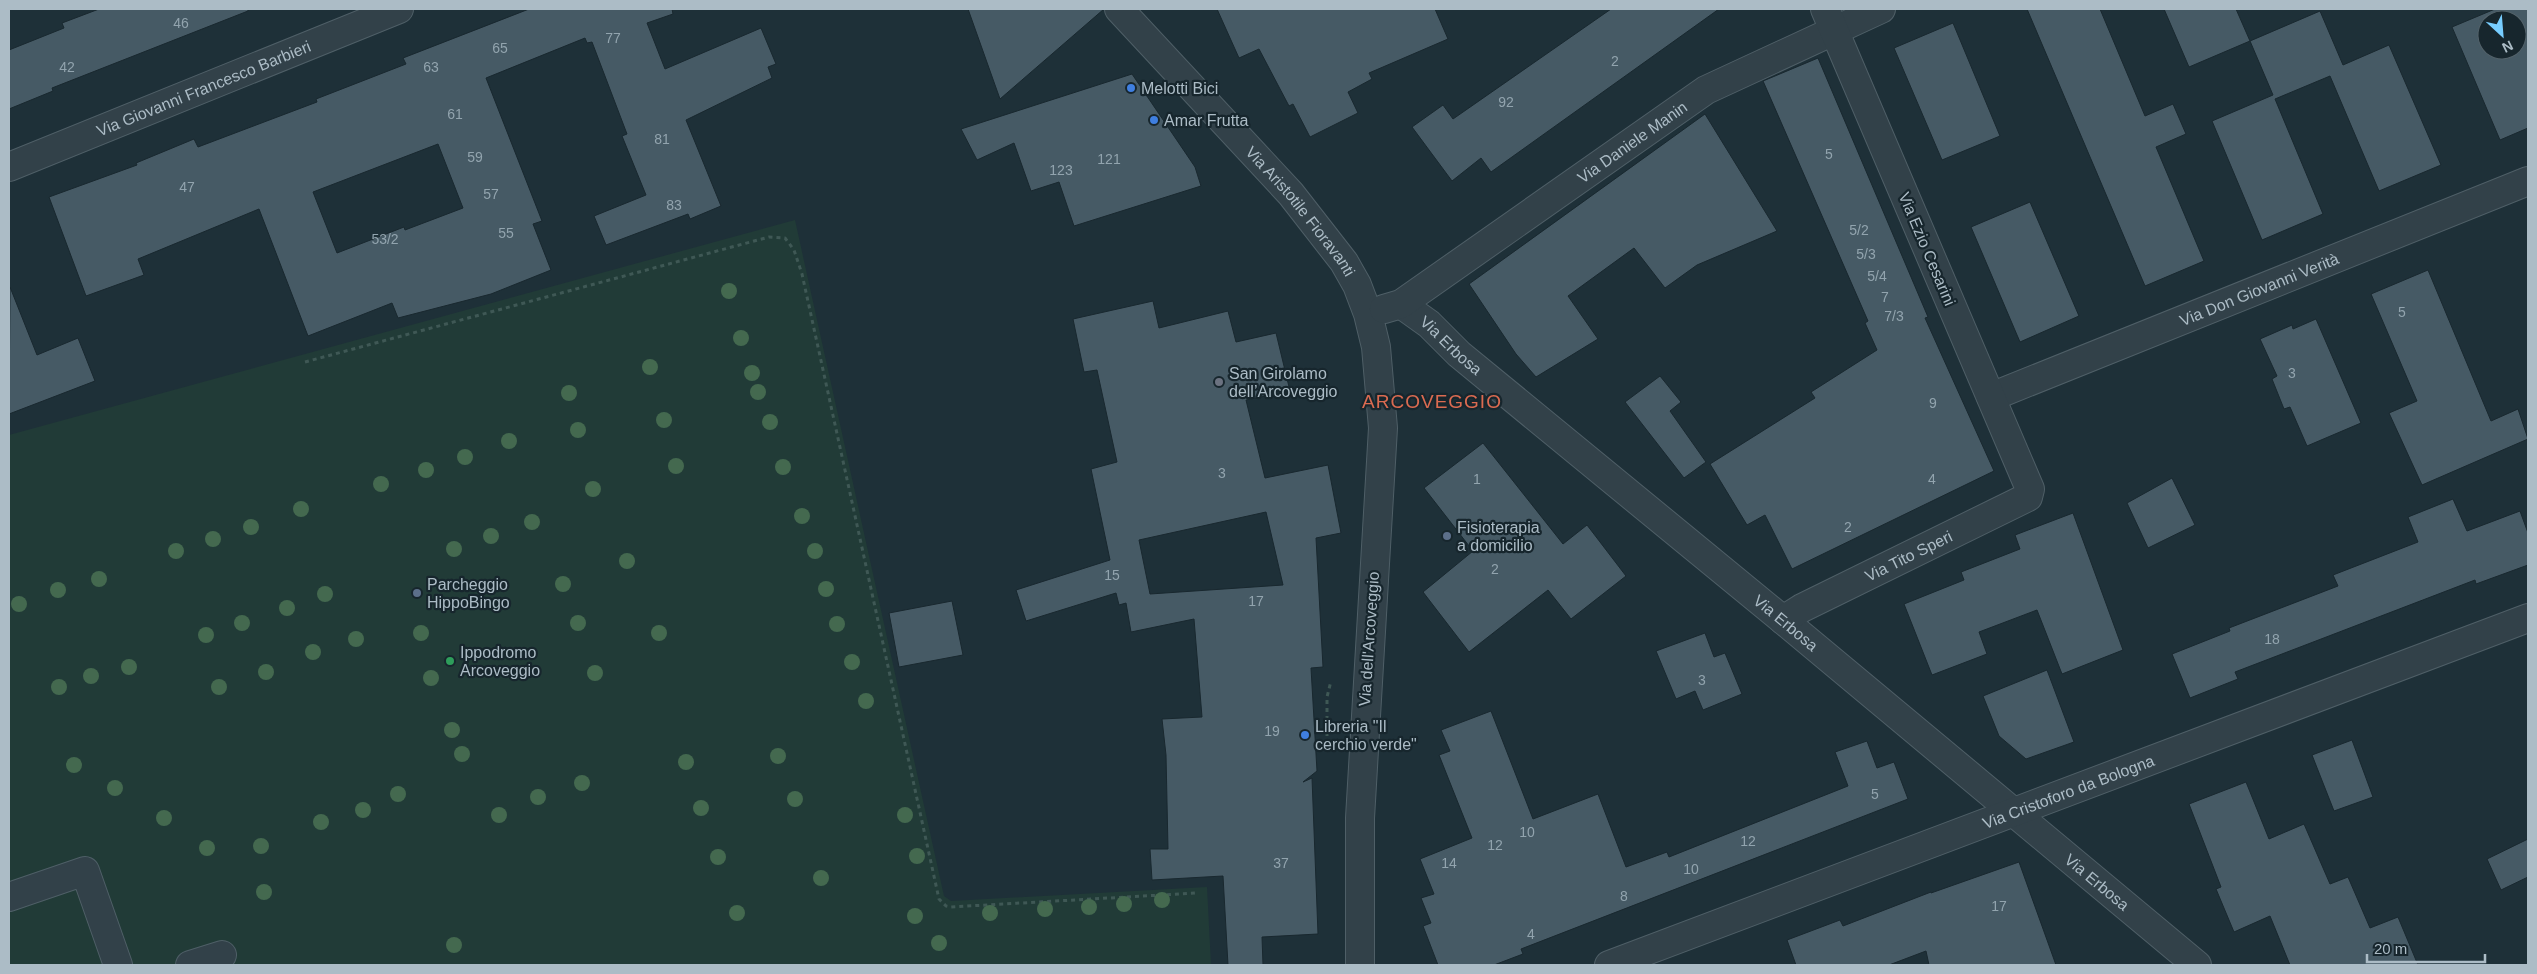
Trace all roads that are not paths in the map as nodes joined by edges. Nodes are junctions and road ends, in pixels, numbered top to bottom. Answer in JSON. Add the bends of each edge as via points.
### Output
{"nodes":[{"id":1,"x":399,"y":9,"type":"edge"},
{"id":2,"x":1119,"y":9,"type":"edge"},
{"id":3,"x":1881,"y":9,"type":"edge"},
{"id":4,"x":1830,"y":19,"type":"edge"},
{"id":5,"x":9,"y":167,"type":"edge"},
{"id":6,"x":2528,"y":181,"type":"edge"},
{"id":7,"x":1401,"y":304,"type":"junction"},
{"id":8,"x":1368,"y":314,"type":"junction"},
{"id":9,"x":1991,"y":397,"type":"junction"},
{"id":10,"x":2030,"y":489,"type":"joint"},
{"id":11,"x":2528,"y":618,"type":"edge"},
{"id":12,"x":1783,"y":620,"type":"junction"},
{"id":13,"x":2014,"y":813,"type":"junction"},
{"id":14,"x":9,"y":898,"type":"edge"},
{"id":15,"x":222,"y":954,"type":"dead end"},
{"id":16,"x":118,"y":965,"type":"edge"},
{"id":17,"x":190,"y":965,"type":"edge"},
{"id":18,"x":1360,"y":965,"type":"edge"},
{"id":19,"x":1608,"y":965,"type":"edge"},
{"id":20,"x":2197,"y":965,"type":"edge"}],
"edges":[{"from":1,"to":5,"type":"street","name":"Via Giovanni Francesco Barbieri"},
{"from":2,"to":8,"type":"street","name":"Via Aristotile Fioravanti","via":[[1291,194],[1344,262]]},
{"from":3,"to":4,"type":"street","name":"Via Daniele Manin"},
{"from":4,"to":7,"type":"street","name":"Via Daniele Manin","via":[[1808,43],[1706,90]]},
{"from":4,"to":9,"type":"street","name":"Via Ezio Cesarini"},
{"from":6,"to":9,"type":"street","name":"Via Don Giovanni Verità"},
{"from":7,"to":8,"type":"street"},
{"from":7,"to":12,"type":"street","name":"Via Erbosa"},
{"from":8,"to":18,"type":"street","name":"Via dell'Arcoveggio","via":[[1376,347],[1383,428],[1360,818]]},
{"from":9,"to":10,"type":"street","name":"Via Ezio Cesarini"},
{"from":10,"to":12,"type":"street","name":"Via Tito Speri","via":[[2028,497]]},
{"from":11,"to":13,"type":"street","name":"Via Cristoforo da Bologna"},
{"from":12,"to":13,"type":"street","name":"Via Erbosa"},
{"from":13,"to":19,"type":"street","name":"Via Cristoforo da Bologna"},
{"from":13,"to":20,"type":"street","name":"Via Erbosa"},
{"from":14,"to":16,"type":"street","via":[[85,871]]},
{"from":15,"to":17,"type":"street"}]}
